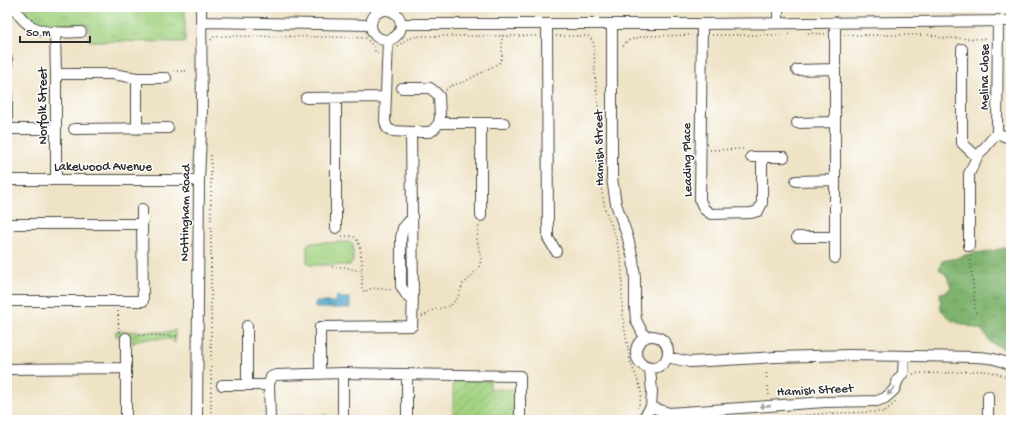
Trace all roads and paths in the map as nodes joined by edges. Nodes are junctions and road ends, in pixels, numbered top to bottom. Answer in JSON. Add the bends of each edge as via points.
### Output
{"nodes":[{"id":1,"x":14,"y":7,"type":"edge"},
{"id":2,"x":201,"y":7,"type":"edge"},
{"id":3,"x":778,"y":7,"type":"edge"},
{"id":4,"x":385,"y":8,"type":"edge"},
{"id":5,"x":998,"y":20,"type":"junction"},
{"id":6,"x":1011,"y":21,"type":"edge"},
{"id":7,"x":201,"y":22,"type":"junction"},
{"id":8,"x":834,"y":22,"type":"junction"},
{"id":9,"x":778,"y":23,"type":"junction"},
{"id":10,"x":402,"y":24,"type":"junction"},
{"id":11,"x":547,"y":24,"type":"junction"},
{"id":12,"x":702,"y":24,"type":"junction"},
{"id":13,"x":370,"y":25,"type":"junction"},
{"id":14,"x":612,"y":25,"type":"junction"},
{"id":15,"x":81,"y":32,"type":"dead end"},
{"id":16,"x":55,"y":33,"type":"junction"},
{"id":17,"x":798,"y":33,"type":"dead end"},
{"id":18,"x":805,"y":33,"type":"dead end"},
{"id":19,"x":502,"y":35,"type":"junction"},
{"id":20,"x":701,"y":35,"type":"junction"},
{"id":21,"x":834,"y":35,"type":"junction"},
{"id":22,"x":548,"y":36,"type":"junction"},
{"id":23,"x":388,"y":40,"type":"junction"},
{"id":24,"x":998,"y":40,"type":"junction"},
{"id":25,"x":211,"y":42,"type":"dead end"},
{"id":26,"x":623,"y":46,"type":"dead end"},
{"id":27,"x":962,"y":48,"type":"dead end"},
{"id":28,"x":387,"y":53,"type":"junction"},
{"id":29,"x":7,"y":60,"type":"edge"},
{"id":30,"x":835,"y":69,"type":"junction"},
{"id":31,"x":797,"y":70,"type":"dead end"},
{"id":32,"x":187,"y":71,"type":"dead end"},
{"id":33,"x":56,"y":74,"type":"junction"},
{"id":34,"x":137,"y":78,"type":"junction"},
{"id":35,"x":166,"y":78,"type":"joint"},
{"id":36,"x":402,"y":88,"type":"dead end"},
{"id":37,"x":439,"y":96,"type":"junction"},
{"id":38,"x":386,"y":97,"type":"junction"},
{"id":39,"x":306,"y":98,"type":"dead end"},
{"id":40,"x":336,"y":98,"type":"junction"},
{"id":41,"x":7,"y":122,"type":"edge"},
{"id":42,"x":439,"y":122,"type":"junction"},
{"id":43,"x":835,"y":122,"type":"junction"},
{"id":44,"x":481,"y":123,"type":"junction"},
{"id":45,"x":504,"y":123,"type":"dead end"},
{"id":46,"x":797,"y":123,"type":"dead end"},
{"id":47,"x":168,"y":128,"type":"dead end"},
{"id":48,"x":7,"y":129,"type":"edge"},
{"id":49,"x":56,"y":129,"type":"junction"},
{"id":50,"x":74,"y":129,"type":"dead end"},
{"id":51,"x":137,"y":129,"type":"junction"},
{"id":52,"x":410,"y":132,"type":"junction"},
{"id":53,"x":997,"y":133,"type":"junction"},
{"id":54,"x":1011,"y":139,"type":"edge"},
{"id":55,"x":700,"y":150,"type":"junction"},
{"id":56,"x":211,"y":151,"type":"dead end"},
{"id":57,"x":757,"y":157,"type":"junction"},
{"id":58,"x":784,"y":157,"type":"dead end"},
{"id":59,"x":977,"y":157,"type":"junction"},
{"id":60,"x":7,"y":180,"type":"edge"},
{"id":61,"x":56,"y":180,"type":"junction"},
{"id":62,"x":199,"y":180,"type":"junction"},
{"id":63,"x":835,"y":180,"type":"junction"},
{"id":64,"x":796,"y":181,"type":"dead end"},
{"id":65,"x":142,"y":209,"type":"dead end"},
{"id":66,"x":481,"y":216,"type":"joint"},
{"id":67,"x":412,"y":218,"type":"junction"},
{"id":68,"x":7,"y":224,"type":"edge"},
{"id":69,"x":142,"y":224,"type":"junction"},
{"id":70,"x":336,"y":228,"type":"joint"},
{"id":71,"x":797,"y":237,"type":"dead end"},
{"id":72,"x":835,"y":237,"type":"junction"},
{"id":73,"x":969,"y":246,"type":"joint"},
{"id":74,"x":556,"y":251,"type":"dead end"},
{"id":75,"x":835,"y":258,"type":"dead end"},
{"id":76,"x":332,"y":267,"type":"dead end"},
{"id":77,"x":362,"y":270,"type":"junction"},
{"id":78,"x":404,"y":291,"type":"junction"},
{"id":79,"x":7,"y":301,"type":"edge"},
{"id":80,"x":118,"y":301,"type":"junction"},
{"id":81,"x":413,"y":302,"type":"junction"},
{"id":82,"x":976,"y":315,"type":"dead end"},
{"id":83,"x":413,"y":316,"type":"junction"},
{"id":84,"x":247,"y":326,"type":"dead end"},
{"id":85,"x":178,"y":336,"type":"dead end"},
{"id":86,"x":126,"y":338,"type":"junction"},
{"id":87,"x":644,"y":338,"type":"junction"},
{"id":88,"x":904,"y":356,"type":"junction"},
{"id":89,"x":667,"y":357,"type":"junction"},
{"id":90,"x":1011,"y":365,"type":"edge"},
{"id":91,"x":7,"y":368,"type":"edge"},
{"id":92,"x":126,"y":368,"type":"junction"},
{"id":93,"x":650,"y":368,"type":"junction"},
{"id":94,"x":766,"y":369,"type":"dead end"},
{"id":95,"x":320,"y":374,"type":"junction"},
{"id":96,"x":343,"y":374,"type":"junction"},
{"id":97,"x":407,"y":374,"type":"junction"},
{"id":98,"x":912,"y":374,"type":"dead end"},
{"id":99,"x":767,"y":379,"type":"dead end"},
{"id":100,"x":1011,"y":380,"type":"edge"},
{"id":101,"x":222,"y":385,"type":"dead end"},
{"id":102,"x":247,"y":385,"type":"junction"},
{"id":103,"x":269,"y":385,"type":"junction"},
{"id":104,"x":768,"y":386,"type":"dead end"},
{"id":105,"x":988,"y":396,"type":"dead end"},
{"id":106,"x":898,"y":399,"type":"dead end"},
{"id":107,"x":770,"y":402,"type":"dead end"},
{"id":108,"x":645,"y":412,"type":"edge"},
{"id":109,"x":834,"y":413,"type":"junction"},
{"id":110,"x":771,"y":419,"type":"edge"},
{"id":111,"x":126,"y":420,"type":"edge"},
{"id":112,"x":197,"y":420,"type":"edge"},
{"id":113,"x":210,"y":420,"type":"edge"},
{"id":114,"x":270,"y":420,"type":"edge"},
{"id":115,"x":343,"y":420,"type":"edge"},
{"id":116,"x":407,"y":420,"type":"edge"},
{"id":117,"x":520,"y":420,"type":"edge"},
{"id":118,"x":734,"y":420,"type":"edge"},
{"id":119,"x":834,"y":420,"type":"edge"},
{"id":120,"x":988,"y":420,"type":"edge"}],
"edges":[{"from":1,"to":16,"type":"street","via":[[29,26]]},
{"from":2,"to":7,"type":"street","name":"Nottingham Road"},
{"from":3,"to":9,"type":"street"},
{"from":4,"to":10,"type":"street","via":[[396,13]]},
{"from":4,"to":13,"type":"street","via":[[373,16]]},
{"from":5,"to":6,"type":"street"},
{"from":5,"to":8,"type":"street"},
{"from":5,"to":24,"type":"street","name":"Melina Close"},
{"from":7,"to":13,"type":"street"},
{"from":7,"to":62,"type":"street","name":"Nottingham Road","via":[[202,111]]},
{"from":8,"to":9,"type":"street"},
{"from":8,"to":21,"type":"street"},
{"from":9,"to":12,"type":"street"},
{"from":10,"to":11,"type":"street"},
{"from":10,"to":23,"type":"street","via":[[396,36]]},
{"from":11,"to":14,"type":"street"},
{"from":11,"to":22,"type":"street"},
{"from":12,"to":14,"type":"street"},
{"from":12,"to":20,"type":"street","name":"Leading Place"},
{"from":13,"to":23,"type":"street","via":[[374,35]]},
{"from":14,"to":87,"type":"street","name":"Hamish Street","via":[[612,178],[616,204],[633,259],[636,320]]},
{"from":15,"to":16,"type":"street"},
{"from":16,"to":33,"type":"street","name":"Norfolk Street"},
{"from":17,"to":20,"type":"path"},
{"from":18,"to":21,"type":"path"},
{"from":19,"to":22,"type":"path"},
{"from":19,"to":28,"type":"path","via":[[411,38],[402,42],[396,52]]},
{"from":19,"to":37,"type":"path","via":[[502,58],[499,63],[464,82],[450,86]]},
{"from":20,"to":26,"type":"path","via":[[643,36],[627,41]]},
{"from":20,"to":55,"type":"street","name":"Leading Place"},
{"from":21,"to":24,"type":"path","via":[[928,34],[941,38]]},
{"from":21,"to":30,"type":"street"},
{"from":22,"to":74,"type":"street","via":[[548,238]]},
{"from":22,"to":108,"type":"path","via":[[588,36],[593,40],[600,114],[600,182],[605,209],[621,259],[624,325],[630,361],[641,392],[638,408]]},
{"from":23,"to":28,"type":"street"},
{"from":24,"to":53,"type":"street","name":"Melina Close"},
{"from":25,"to":28,"type":"path","via":[[213,37],[225,36],[366,38],[376,53]]},
{"from":27,"to":59,"type":"street","via":[[962,143]]},
{"from":28,"to":38,"type":"street"},
{"from":29,"to":41,"type":"street"},
{"from":30,"to":31,"type":"street"},
{"from":30,"to":43,"type":"street"},
{"from":32,"to":35,"type":"path","via":[[173,71]]},
{"from":33,"to":34,"type":"street","via":[[112,74]]},
{"from":33,"to":49,"type":"street","name":"Norfolk Street"},
{"from":34,"to":35,"type":"street"},
{"from":34,"to":51,"type":"street"},
{"from":36,"to":37,"type":"street","via":[[430,88]]},
{"from":37,"to":42,"type":"street"},
{"from":38,"to":40,"type":"street"},
{"from":38,"to":52,"type":"street","via":[[387,128],[392,131]]},
{"from":39,"to":40,"type":"street"},
{"from":40,"to":70,"type":"street"},
{"from":42,"to":44,"type":"street"},
{"from":42,"to":52,"type":"street","via":[[430,132]]},
{"from":43,"to":46,"type":"street"},
{"from":43,"to":63,"type":"street"},
{"from":44,"to":45,"type":"street"},
{"from":44,"to":66,"type":"street"},
{"from":47,"to":51,"type":"street"},
{"from":48,"to":49,"type":"street"},
{"from":49,"to":61,"type":"street","name":"Norfolk Street"},
{"from":50,"to":51,"type":"street"},
{"from":52,"to":67,"type":"street"},
{"from":53,"to":54,"type":"street"},
{"from":53,"to":59,"type":"street"},
{"from":55,"to":57,"type":"path","via":[[752,149]]},
{"from":55,"to":57,"type":"street","name":"Leading Place","via":[[700,200],[704,210],[711,214],[758,211],[762,203]]},
{"from":56,"to":113,"type":"path"},
{"from":57,"to":58,"type":"street"},
{"from":59,"to":73,"type":"street","via":[[969,174]]},
{"from":60,"to":61,"type":"street","name":"Lakewood Avenue"},
{"from":61,"to":62,"type":"street","name":"Lakewood Avenue"},
{"from":62,"to":112,"type":"street","name":"Nottingham Road"},
{"from":63,"to":64,"type":"street"},
{"from":63,"to":72,"type":"street"},
{"from":65,"to":69,"type":"street"},
{"from":66,"to":83,"type":"path","via":[[477,239],[481,260],[479,267],[463,284],[457,299],[451,305],[433,310],[425,316]]},
{"from":67,"to":78,"type":"street","via":[[403,228],[401,238],[401,286]]},
{"from":67,"to":81,"type":"street"},
{"from":68,"to":69,"type":"street"},
{"from":69,"to":80,"type":"street","via":[[142,301]]},
{"from":70,"to":77,"type":"path","via":[[338,236],[354,237],[357,240],[360,245]]},
{"from":71,"to":72,"type":"street"},
{"from":72,"to":75,"type":"street"},
{"from":73,"to":82,"type":"path"},
{"from":76,"to":77,"type":"path"},
{"from":77,"to":78,"type":"path","via":[[364,292],[372,288]]},
{"from":78,"to":81,"type":"street"},
{"from":79,"to":80,"type":"street"},
{"from":80,"to":86,"type":"path","via":[[119,338]]},
{"from":81,"to":83,"type":"street"},
{"from":83,"to":95,"type":"street","via":[[412,326],[320,327]]},
{"from":84,"to":102,"type":"street"},
{"from":85,"to":86,"type":"path","via":[[139,335],[133,340]]},
{"from":86,"to":92,"type":"street"},
{"from":87,"to":89,"type":"street","via":[[660,338],[667,346]]},
{"from":87,"to":93,"type":"street","via":[[636,350],[638,360]]},
{"from":88,"to":89,"type":"street","via":[[776,357],[690,362]]},
{"from":88,"to":90,"type":"street","via":[[987,357]]},
{"from":88,"to":108,"type":"street","name":"Hamish Street","one_way":true,"via":[[903,373],[894,390],[877,401],[669,413]]},
{"from":89,"to":93,"type":"street","via":[[663,364]]},
{"from":91,"to":92,"type":"street"},
{"from":92,"to":111,"type":"street"},
{"from":93,"to":108,"type":"street","via":[[652,392]]},
{"from":94,"to":99,"type":"path"},
{"from":95,"to":96,"type":"street"},
{"from":95,"to":103,"type":"street","via":[[276,375],[271,377]]},
{"from":96,"to":97,"type":"street"},
{"from":96,"to":115,"type":"street"},
{"from":97,"to":116,"type":"street"},
{"from":97,"to":117,"type":"street","via":[[520,376]]},
{"from":98,"to":100,"type":"path","via":[[984,370]]},
{"from":101,"to":102,"type":"street"},
{"from":102,"to":103,"type":"street"},
{"from":103,"to":114,"type":"street"},
{"from":104,"to":107,"type":"path"},
{"from":105,"to":120,"type":"street"},
{"from":106,"to":109,"type":"path","via":[[884,412]]},
{"from":109,"to":110,"type":"path"},
{"from":109,"to":119,"type":"path"},
{"from":110,"to":118,"type":"path"}]}
